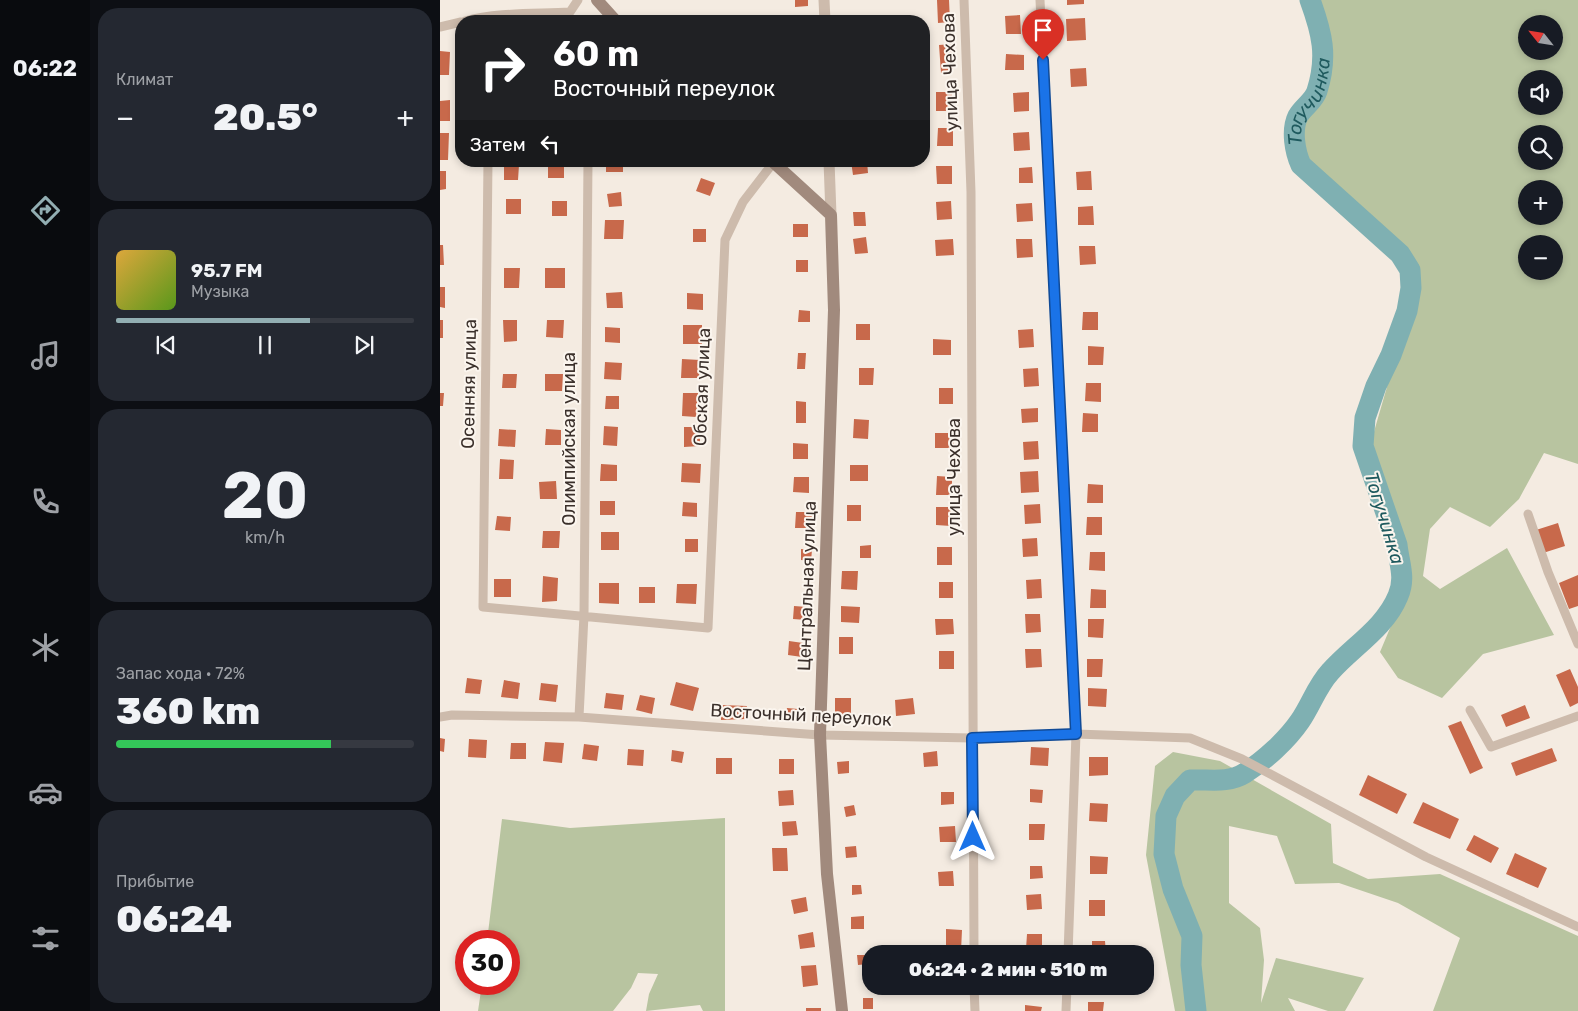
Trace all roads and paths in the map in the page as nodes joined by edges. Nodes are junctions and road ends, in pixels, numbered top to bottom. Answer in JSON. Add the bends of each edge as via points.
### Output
{"nodes":[{"id":1,"x":578,"y":0,"type":"edge"},
{"id":2,"x":598,"y":0,"type":"edge"},
{"id":3,"x":824,"y":0,"type":"edge"},
{"id":4,"x":964,"y":0,"type":"edge"},
{"id":5,"x":1040,"y":0,"type":"edge"},
{"id":6,"x":524,"y":15,"type":"edge"},
{"id":7,"x":611,"y":15,"type":"edge"},
{"id":8,"x":825,"y":15,"type":"edge"},
{"id":9,"x":455,"y":23,"type":"edge"},
{"id":10,"x":440,"y":27,"type":"edge"},
{"id":11,"x":488,"y":167,"type":"edge"},
{"id":12,"x":588,"y":167,"type":"edge"},
{"id":13,"x":769,"y":167,"type":"edge"},
{"id":14,"x":778,"y":167,"type":"edge"},
{"id":15,"x":829,"y":167,"type":"edge"},
{"id":16,"x":831,"y":215,"type":"junction"},
{"id":17,"x":1528,"y":514,"type":"dead end"},
{"id":18,"x":584,"y":615,"type":"junction"},
{"id":19,"x":1578,"y":644,"type":"edge"},
{"id":20,"x":1470,"y":710,"type":"dead end"},
{"id":21,"x":1578,"y":716,"type":"edge"},
{"id":22,"x":440,"y":717,"type":"edge"},
{"id":23,"x":579,"y":717,"type":"junction"},
{"id":24,"x":1076,"y":734,"type":"junction"},
{"id":25,"x":820,"y":735,"type":"junction"},
{"id":26,"x":972,"y":738,"type":"junction"},
{"id":27,"x":1578,"y":927,"type":"edge"},
{"id":28,"x":974,"y":945,"type":"edge"},
{"id":29,"x":1068,"y":945,"type":"edge"},
{"id":30,"x":974,"y":995,"type":"edge"},
{"id":31,"x":1067,"y":995,"type":"edge"},
{"id":32,"x":842,"y":1011,"type":"edge"},
{"id":33,"x":975,"y":1011,"type":"edge"},
{"id":34,"x":1066,"y":1011,"type":"edge"}],
"edges":[{"from":1,"to":6,"type":"street","via":[[570,12]]},
{"from":2,"to":7,"type":"main road"},
{"from":3,"to":8,"type":"street"},
{"from":4,"to":26,"type":"street","name":"улица Чехова","via":[[971,192]]},
{"from":5,"to":24,"type":"street"},
{"from":9,"to":10,"type":"street"},
{"from":11,"to":18,"type":"street","name":"Осенняя улица","via":[[483,607]]},
{"from":12,"to":18,"type":"street","name":"Олимпийская улица"},
{"from":13,"to":18,"type":"street","name":"Обская улица","via":[[743,202],[725,240],[708,628]]},
{"from":14,"to":16,"type":"main road"},
{"from":15,"to":16,"type":"street","name":"Центральная улица"},
{"from":16,"to":25,"type":"main road","name":"Центральная улица","via":[[834,310]]},
{"from":17,"to":19,"type":"street"},
{"from":18,"to":23,"type":"street","name":"Олимпийская улица"},
{"from":20,"to":21,"type":"street","via":[[1492,747]]},
{"from":22,"to":23,"type":"street","name":"Восточный переулок"},
{"from":23,"to":25,"type":"street","name":"Восточный переулок"},
{"from":24,"to":26,"type":"street","name":"Восточный переулок"},
{"from":24,"to":27,"type":"street","name":"Восточный переулок","via":[[1190,738],[1242,759],[1426,857]]},
{"from":24,"to":29,"type":"street"},
{"from":25,"to":26,"type":"street","name":"Восточный переулок"},
{"from":25,"to":32,"type":"main road","name":"Центральная улица","via":[[827,874]]},
{"from":26,"to":28,"type":"street","name":"улица Чехова"},
{"from":30,"to":33,"type":"street"},
{"from":31,"to":34,"type":"street"}]}
